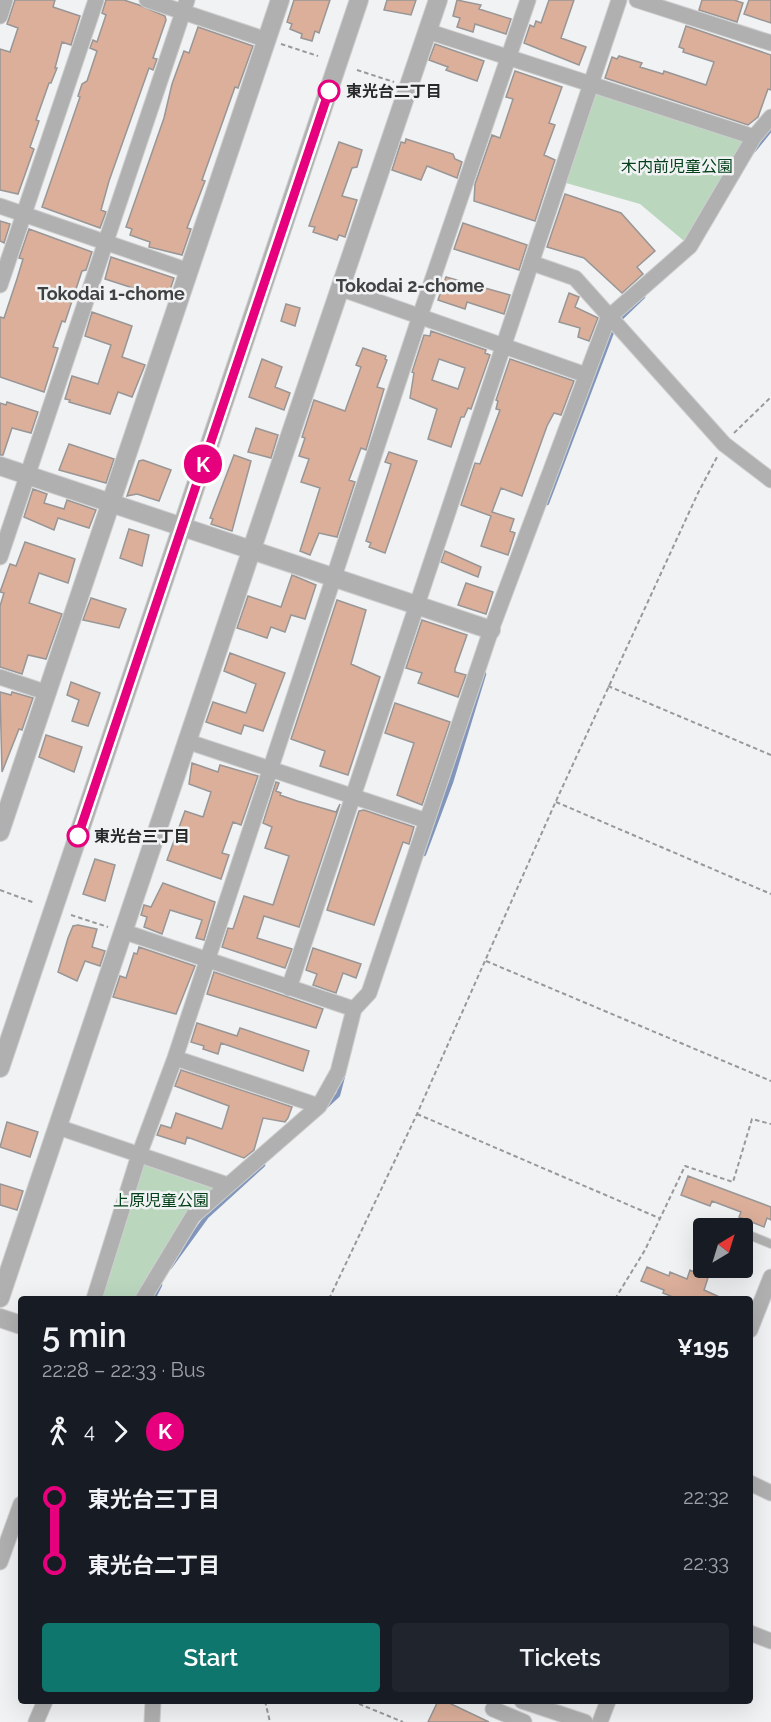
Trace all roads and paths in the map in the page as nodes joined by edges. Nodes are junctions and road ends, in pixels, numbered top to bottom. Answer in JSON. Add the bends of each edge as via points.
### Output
{"nodes":[{"id":1,"x":5,"y":0,"type":"edge"},
{"id":2,"x":96,"y":0,"type":"edge"},
{"id":3,"x":147,"y":0,"type":"edge"},
{"id":4,"x":280,"y":0,"type":"edge"},
{"id":5,"x":359,"y":0,"type":"edge"},
{"id":6,"x":438,"y":0,"type":"edge"},
{"id":7,"x":528,"y":0,"type":"edge"},
{"id":8,"x":619,"y":0,"type":"edge"},
{"id":9,"x":637,"y":0,"type":"edge"},
{"id":10,"x":185,"y":6,"type":"edge"},
{"id":11,"x":0,"y":16,"type":"edge"},
{"id":12,"x":427,"y":31,"type":"junction"},
{"id":13,"x":267,"y":40,"type":"junction"},
{"id":14,"x":771,"y":43,"type":"edge"},
{"id":15,"x":318,"y":56,"type":"dead end"},
{"id":16,"x":509,"y":59,"type":"junction"},
{"id":17,"x":357,"y":70,"type":"dead end"},
{"id":18,"x":591,"y":84,"type":"junction"},
{"id":19,"x":408,"y":87,"type":"junction"},
{"id":20,"x":771,"y":117,"type":"edge"},
{"id":21,"x":754,"y":137,"type":"junction"},
{"id":22,"x":0,"y":206,"type":"edge"},
{"id":23,"x":24,"y":214,"type":"junction"},
{"id":24,"x":105,"y":242,"type":"junction"},
{"id":25,"x":532,"y":263,"type":"junction"},
{"id":26,"x":189,"y":271,"type":"junction"},
{"id":27,"x":0,"y":285,"type":"edge"},
{"id":28,"x":339,"y":288,"type":"junction"},
{"id":29,"x":420,"y":316,"type":"junction"},
{"id":30,"x":608,"y":318,"type":"junction"},
{"id":31,"x":504,"y":346,"type":"junction"},
{"id":32,"x":586,"y":375,"type":"junction"},
{"id":33,"x":771,"y":397,"type":"edge"},
{"id":34,"x":724,"y":444,"type":"junction"},
{"id":35,"x":0,"y":466,"type":"edge"},
{"id":36,"x":28,"y":475,"type":"junction"},
{"id":37,"x":771,"y":480,"type":"edge"},
{"id":38,"x":112,"y":503,"type":"junction"},
{"id":39,"x":182,"y":526,"type":"junction"},
{"id":40,"x":250,"y":549,"type":"junction"},
{"id":41,"x":0,"y":557,"type":"edge"},
{"id":42,"x":334,"y":577,"type":"junction"},
{"id":43,"x":418,"y":605,"type":"junction"},
{"id":44,"x":491,"y":630,"type":"junction"},
{"id":45,"x":0,"y":677,"type":"edge"},
{"id":46,"x":608,"y":686,"type":"junction"},
{"id":47,"x":48,"y":693,"type":"junction"},
{"id":48,"x":186,"y":741,"type":"junction"},
{"id":49,"x":771,"y":755,"type":"edge"},
{"id":50,"x":270,"y":769,"type":"junction"},
{"id":51,"x":354,"y":796,"type":"junction"},
{"id":52,"x":556,"y":801,"type":"junction"},
{"id":53,"x":427,"y":821,"type":"junction"},
{"id":54,"x":0,"y":832,"type":"edge"},
{"id":55,"x":0,"y":890,"type":"edge"},
{"id":56,"x":771,"y":894,"type":"edge"},
{"id":57,"x":35,"y":903,"type":"dead end"},
{"id":58,"x":71,"y":915,"type":"dead end"},
{"id":59,"x":124,"y":932,"type":"junction"},
{"id":60,"x":206,"y":958,"type":"junction"},
{"id":61,"x":485,"y":960,"type":"junction"},
{"id":62,"x":289,"y":988,"type":"junction"},
{"id":63,"x":354,"y":1010,"type":"junction"},
{"id":64,"x":175,"y":1058,"type":"junction"},
{"id":65,"x":0,"y":1068,"type":"edge"},
{"id":66,"x":771,"y":1081,"type":"edge"},
{"id":67,"x":319,"y":1106,"type":"junction"},
{"id":68,"x":417,"y":1114,"type":"junction"},
{"id":69,"x":771,"y":1124,"type":"edge"},
{"id":70,"x":58,"y":1127,"type":"junction"},
{"id":71,"x":139,"y":1155,"type":"junction"},
{"id":72,"x":228,"y":1185,"type":"junction"},
{"id":73,"x":658,"y":1218,"type":"junction"},
{"id":74,"x":753,"y":1237,"type":"edge"},
{"id":75,"x":771,"y":1244,"type":"edge"},
{"id":76,"x":771,"y":1277,"type":"edge"},
{"id":77,"x":95,"y":1296,"type":"edge"},
{"id":78,"x":145,"y":1296,"type":"edge"},
{"id":79,"x":330,"y":1296,"type":"edge"},
{"id":80,"x":617,"y":1296,"type":"edge"},
{"id":81,"x":0,"y":1298,"type":"edge"},
{"id":82,"x":0,"y":1318,"type":"edge"},
{"id":83,"x":753,"y":1322,"type":"edge"},
{"id":84,"x":18,"y":1324,"type":"edge"},
{"id":85,"x":753,"y":1485,"type":"edge"},
{"id":86,"x":771,"y":1493,"type":"edge"},
{"id":87,"x":18,"y":1511,"type":"edge"},
{"id":88,"x":11,"y":1527,"type":"edge"},
{"id":89,"x":0,"y":1562,"type":"edge"},
{"id":90,"x":753,"y":1634,"type":"edge"},
{"id":91,"x":771,"y":1641,"type":"edge"},
{"id":92,"x":44,"y":1704,"type":"edge"},
{"id":93,"x":153,"y":1704,"type":"edge"},
{"id":94,"x":267,"y":1704,"type":"edge"},
{"id":95,"x":359,"y":1704,"type":"edge"},
{"id":96,"x":531,"y":1704,"type":"edge"},
{"id":97,"x":607,"y":1704,"type":"edge"},
{"id":98,"x":493,"y":1711,"type":"edge"},
{"id":99,"x":36,"y":1722,"type":"edge"},
{"id":100,"x":152,"y":1722,"type":"edge"},
{"id":101,"x":270,"y":1722,"type":"edge"},
{"id":102,"x":403,"y":1722,"type":"edge"},
{"id":103,"x":524,"y":1722,"type":"edge"},
{"id":104,"x":585,"y":1722,"type":"edge"},
{"id":105,"x":600,"y":1722,"type":"edge"}],
"edges":[{"from":1,"to":11,"type":"street"},
{"from":2,"to":23,"type":"street"},
{"from":3,"to":10,"type":"street"},
{"from":4,"to":13,"type":"street"},
{"from":5,"to":39,"type":"street"},
{"from":6,"to":12,"type":"street"},
{"from":7,"to":16,"type":"street"},
{"from":8,"to":18,"type":"street"},
{"from":9,"to":14,"type":"street"},
{"from":10,"to":13,"type":"street"},
{"from":10,"to":24,"type":"street"},
{"from":12,"to":16,"type":"street"},
{"from":12,"to":19,"type":"street"},
{"from":13,"to":15,"type":"path"},
{"from":13,"to":26,"type":"street"},
{"from":16,"to":18,"type":"street"},
{"from":16,"to":29,"type":"street"},
{"from":17,"to":19,"type":"path"},
{"from":18,"to":21,"type":"street"},
{"from":18,"to":25,"type":"street"},
{"from":19,"to":28,"type":"street"},
{"from":20,"to":21,"type":"street"},
{"from":21,"to":30,"type":"street","via":[[690,246]]},
{"from":22,"to":23,"type":"street"},
{"from":23,"to":24,"type":"street"},
{"from":23,"to":27,"type":"street"},
{"from":24,"to":26,"type":"street"},
{"from":24,"to":36,"type":"street"},
{"from":25,"to":30,"type":"street","via":[[574,278]]},
{"from":25,"to":31,"type":"street"},
{"from":26,"to":38,"type":"street"},
{"from":28,"to":29,"type":"street"},
{"from":28,"to":40,"type":"street"},
{"from":29,"to":31,"type":"street"},
{"from":29,"to":42,"type":"street"},
{"from":30,"to":32,"type":"street"},
{"from":30,"to":34,"type":"street"},
{"from":31,"to":32,"type":"street"},
{"from":31,"to":43,"type":"street"},
{"from":32,"to":44,"type":"street"},
{"from":33,"to":34,"type":"path"},
{"from":34,"to":37,"type":"street"},
{"from":34,"to":46,"type":"path"},
{"from":35,"to":36,"type":"street"},
{"from":36,"to":38,"type":"street"},
{"from":36,"to":41,"type":"street"},
{"from":38,"to":39,"type":"street"},
{"from":38,"to":47,"type":"street"},
{"from":39,"to":40,"type":"street"},
{"from":39,"to":65,"type":"street"},
{"from":40,"to":42,"type":"street"},
{"from":40,"to":48,"type":"street"},
{"from":42,"to":43,"type":"street"},
{"from":42,"to":50,"type":"street"},
{"from":43,"to":44,"type":"street"},
{"from":43,"to":51,"type":"street"},
{"from":44,"to":53,"type":"street"},
{"from":45,"to":47,"type":"street"},
{"from":46,"to":49,"type":"path"},
{"from":46,"to":52,"type":"path"},
{"from":47,"to":54,"type":"street"},
{"from":48,"to":50,"type":"street"},
{"from":48,"to":59,"type":"street"},
{"from":50,"to":51,"type":"street"},
{"from":50,"to":60,"type":"street"},
{"from":51,"to":53,"type":"street"},
{"from":51,"to":62,"type":"street"},
{"from":52,"to":56,"type":"path"},
{"from":52,"to":61,"type":"path"},
{"from":53,"to":63,"type":"street","via":[[369,993]]},
{"from":55,"to":57,"type":"path"},
{"from":58,"to":59,"type":"path"},
{"from":59,"to":60,"type":"street"},
{"from":59,"to":70,"type":"street"},
{"from":60,"to":62,"type":"street"},
{"from":60,"to":64,"type":"street"},
{"from":61,"to":66,"type":"path"},
{"from":61,"to":68,"type":"path"},
{"from":62,"to":63,"type":"street"},
{"from":63,"to":67,"type":"street","via":[[338,1072]]},
{"from":64,"to":67,"type":"street"},
{"from":64,"to":71,"type":"street"},
{"from":67,"to":72,"type":"street"},
{"from":68,"to":73,"type":"path"},
{"from":68,"to":79,"type":"path"},
{"from":69,"to":73,"type":"path","via":[[752,1119],[733,1182],[685,1166]]},
{"from":70,"to":71,"type":"street"},
{"from":70,"to":81,"type":"street"},
{"from":71,"to":72,"type":"street"},
{"from":71,"to":77,"type":"street"},
{"from":72,"to":78,"type":"street","via":[[193,1216]]},
{"from":73,"to":80,"type":"path","via":[[645,1250]]},
{"from":74,"to":75,"type":"lane"},
{"from":76,"to":83,"type":"street"},
{"from":82,"to":84,"type":"street"},
{"from":85,"to":86,"type":"street"},
{"from":87,"to":88,"type":"street"},
{"from":88,"to":89,"type":"street"},
{"from":90,"to":91,"type":"street"},
{"from":92,"to":99,"type":"street"},
{"from":93,"to":100,"type":"street"},
{"from":94,"to":101,"type":"path"},
{"from":95,"to":102,"type":"path"},
{"from":96,"to":104,"type":"street"},
{"from":97,"to":105,"type":"street"},
{"from":98,"to":103,"type":"street"}]}
